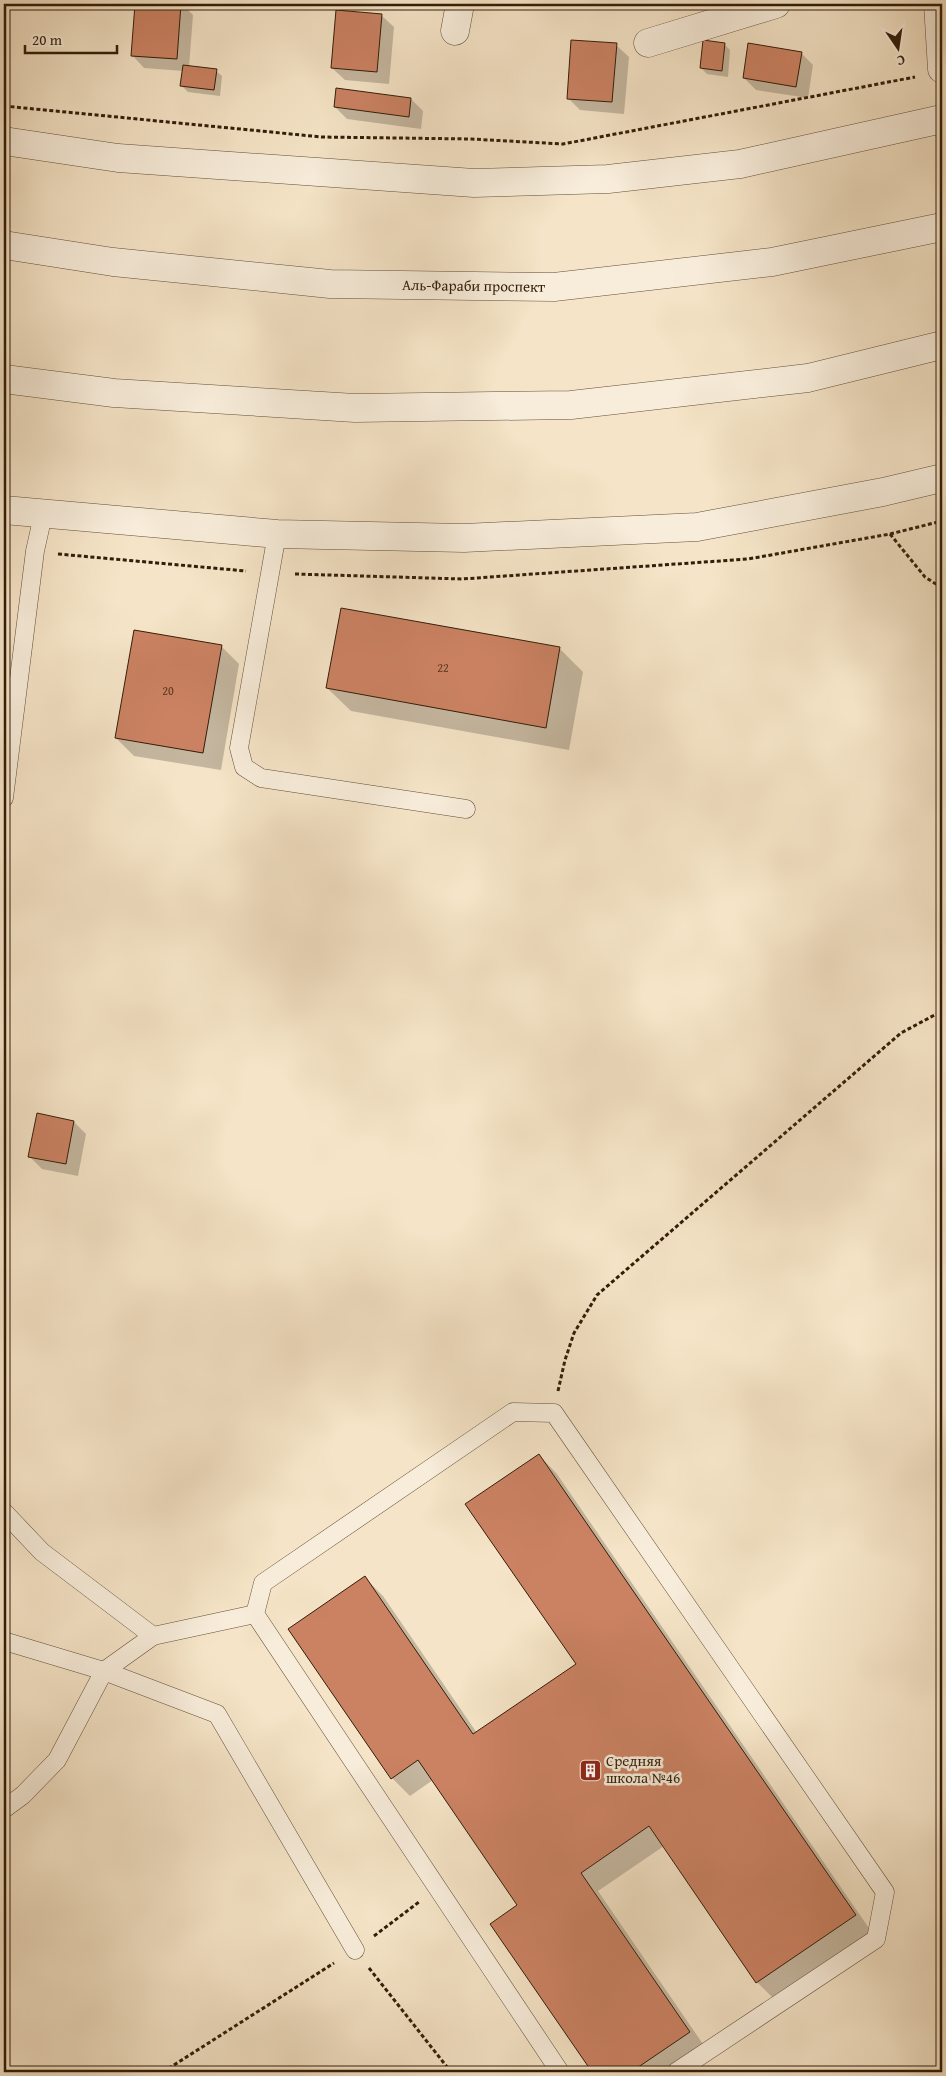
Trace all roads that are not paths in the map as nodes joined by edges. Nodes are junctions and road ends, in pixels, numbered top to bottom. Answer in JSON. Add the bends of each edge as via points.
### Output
{"nodes":[{"id":1,"x":460,"y":4,"type":"edge"},
{"id":2,"x":776,"y":4,"type":"edge"},
{"id":3,"x":938,"y":4,"type":"edge"},
{"id":4,"x":455,"y":31,"type":"dead end"},
{"id":5,"x":648,"y":43,"type":"dead end"},
{"id":6,"x":932,"y":72,"type":"edge"},
{"id":7,"x":942,"y":119,"type":"edge"},
{"id":8,"x":4,"y":141,"type":"edge"},
{"id":9,"x":942,"y":227,"type":"edge"},
{"id":10,"x":4,"y":245,"type":"edge"},
{"id":11,"x":942,"y":345,"type":"edge"},
{"id":12,"x":4,"y":379,"type":"edge"},
{"id":13,"x":942,"y":478,"type":"edge"},
{"id":14,"x":4,"y":510,"type":"edge"},
{"id":15,"x":43,"y":515,"type":"junction"},
{"id":16,"x":277,"y":534,"type":"junction"},
{"id":17,"x":4,"y":798,"type":"edge"},
{"id":18,"x":466,"y":809,"type":"dead end"},
{"id":19,"x":4,"y":1512,"type":"edge"},
{"id":20,"x":255,"y":1614,"type":"junction"},
{"id":21,"x":153,"y":1636,"type":"junction"},
{"id":22,"x":4,"y":1641,"type":"edge"},
{"id":23,"x":104,"y":1671,"type":"junction"},
{"id":24,"x":4,"y":1809,"type":"edge"},
{"id":25,"x":355,"y":1950,"type":"road end"},
{"id":26,"x":560,"y":2072,"type":"edge"},
{"id":27,"x":676,"y":2072,"type":"edge"}],
"edges":[{"from":1,"to":4,"type":"street"},
{"from":2,"to":5,"type":"street"},
{"from":3,"to":6,"type":"street"},
{"from":7,"to":8,"type":"street","via":[[740,164],[608,179],[474,183],[118,158]]},
{"from":9,"to":10,"type":"street","name":"Аль-Фараби проспект","via":[[772,262],[554,287],[330,284],[114,262]]},
{"from":11,"to":12,"type":"street","via":[[808,378],[571,405],[355,408],[114,393]]},
{"from":13,"to":16,"type":"street","via":[[697,527],[464,538]]},
{"from":14,"to":15,"type":"street"},
{"from":15,"to":16,"type":"street"},
{"from":15,"to":17,"type":"lane","via":[[35,551]]},
{"from":16,"to":18,"type":"lane","via":[[239,748],[244,767],[260,778]]},
{"from":19,"to":21,"type":"lane","via":[[42,1552]]},
{"from":20,"to":21,"type":"lane"},
{"from":20,"to":26,"type":"lane"},
{"from":20,"to":27,"type":"lane","via":[[263,1584],[513,1412],[554,1413],[885,1892],[876,1940]]},
{"from":21,"to":23,"type":"lane"},
{"from":22,"to":23,"type":"lane"},
{"from":23,"to":24,"type":"lane","via":[[57,1760],[23,1795]]},
{"from":23,"to":25,"type":"lane","via":[[217,1714]]}]}
